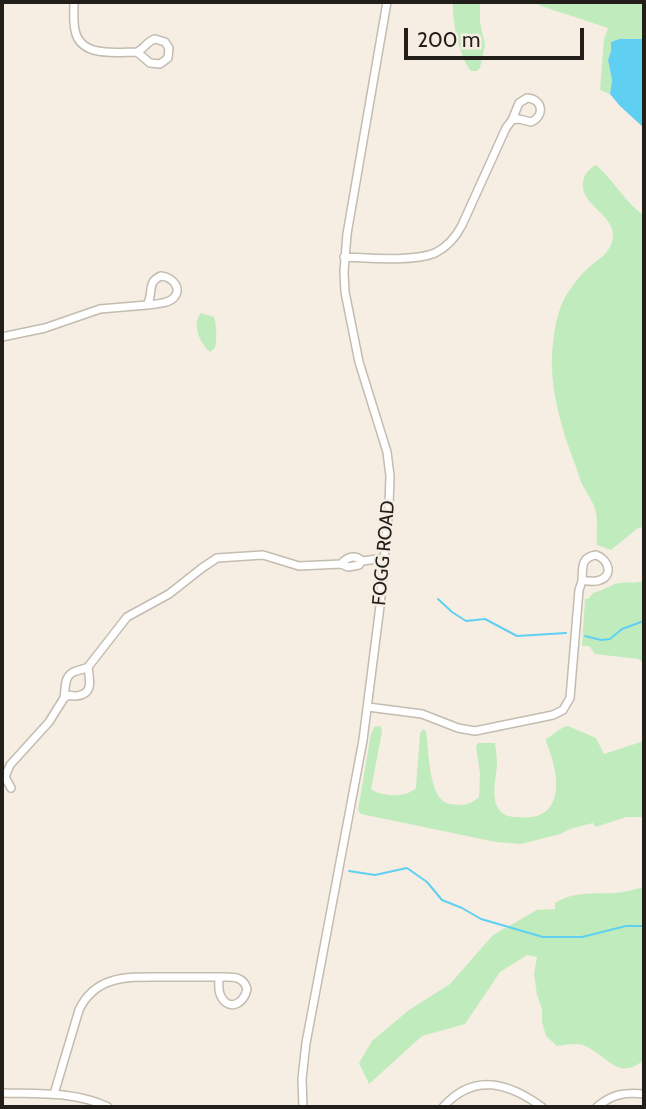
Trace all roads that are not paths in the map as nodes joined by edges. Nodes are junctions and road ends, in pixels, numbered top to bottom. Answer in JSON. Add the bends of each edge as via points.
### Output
{"nodes":[{"id":1,"x":74,"y":2,"type":"edge"},
{"id":2,"x":387,"y":2,"type":"edge"},
{"id":3,"x":136,"y":52,"type":"junction"},
{"id":4,"x":512,"y":120,"type":"dead end"},
{"id":5,"x":344,"y":257,"type":"junction"},
{"id":6,"x":147,"y":305,"type":"junction"},
{"id":7,"x":2,"y":337,"type":"edge"},
{"id":8,"x":385,"y":558,"type":"junction"},
{"id":9,"x":582,"y":581,"type":"junction"},
{"id":10,"x":88,"y":667,"type":"junction"},
{"id":11,"x":64,"y":698,"type":"junction"},
{"id":12,"x":368,"y":707,"type":"junction"},
{"id":13,"x":11,"y":788,"type":"dead end"},
{"id":14,"x":219,"y":977,"type":"junction"},
{"id":15,"x":2,"y":1093,"type":"edge"},
{"id":16,"x":54,"y":1094,"type":"junction"},
{"id":17,"x":644,"y":1094,"type":"edge"},
{"id":18,"x":107,"y":1107,"type":"edge"},
{"id":19,"x":303,"y":1107,"type":"edge"},
{"id":20,"x":443,"y":1107,"type":"edge"},
{"id":21,"x":542,"y":1107,"type":"edge"},
{"id":22,"x":597,"y":1107,"type":"edge"}],
"edges":[{"from":1,"to":3,"type":"street","via":[[76,33],[84,46],[95,51]]},
{"from":2,"to":5,"type":"street","name":"FOGG ROAD"},
{"from":3,"to":3,"type":"street","via":[[158,65],[167,60],[170,50],[157,39]]},
{"from":4,"to":5,"type":"street","via":[[462,225],[444,247],[417,257]]},
{"from":5,"to":8,"type":"street","name":"FOGG ROAD","via":[[353,336],[389,465]]},
{"from":6,"to":6,"type":"street","via":[[173,298],[177,288],[172,279],[154,280]]},
{"from":6,"to":7,"type":"street","via":[[100,309]]},
{"from":8,"to":10,"type":"street","via":[[348,568],[341,564],[299,566],[263,555],[217,558],[169,594],[127,617]]},
{"from":8,"to":12,"type":"street","name":"FOGG ROAD"},
{"from":9,"to":9,"type":"street","via":[[604,578],[608,570],[604,558],[586,558]]},
{"from":9,"to":12,"type":"street","via":[[571,692],[559,712],[470,731],[422,714]]},
{"from":10,"to":11,"type":"street","via":[[68,678]]},
{"from":10,"to":11,"type":"street","via":[[88,690]]},
{"from":11,"to":13,"type":"street","via":[[10,765],[5,777]]},
{"from":12,"to":19,"type":"street","name":"FOGG ROAD","via":[[306,1043]]},
{"from":14,"to":14,"type":"street","via":[[242,979],[247,989],[243,1000],[232,1005],[224,1001]]},
{"from":14,"to":16,"type":"street","via":[[127,977],[96,988],[79,1010]]},
{"from":15,"to":16,"type":"street"},
{"from":16,"to":18,"type":"street"},
{"from":17,"to":22,"type":"street","via":[[614,1095]]},
{"from":20,"to":21,"type":"street","via":[[463,1091],[489,1085],[517,1091]]}]}
